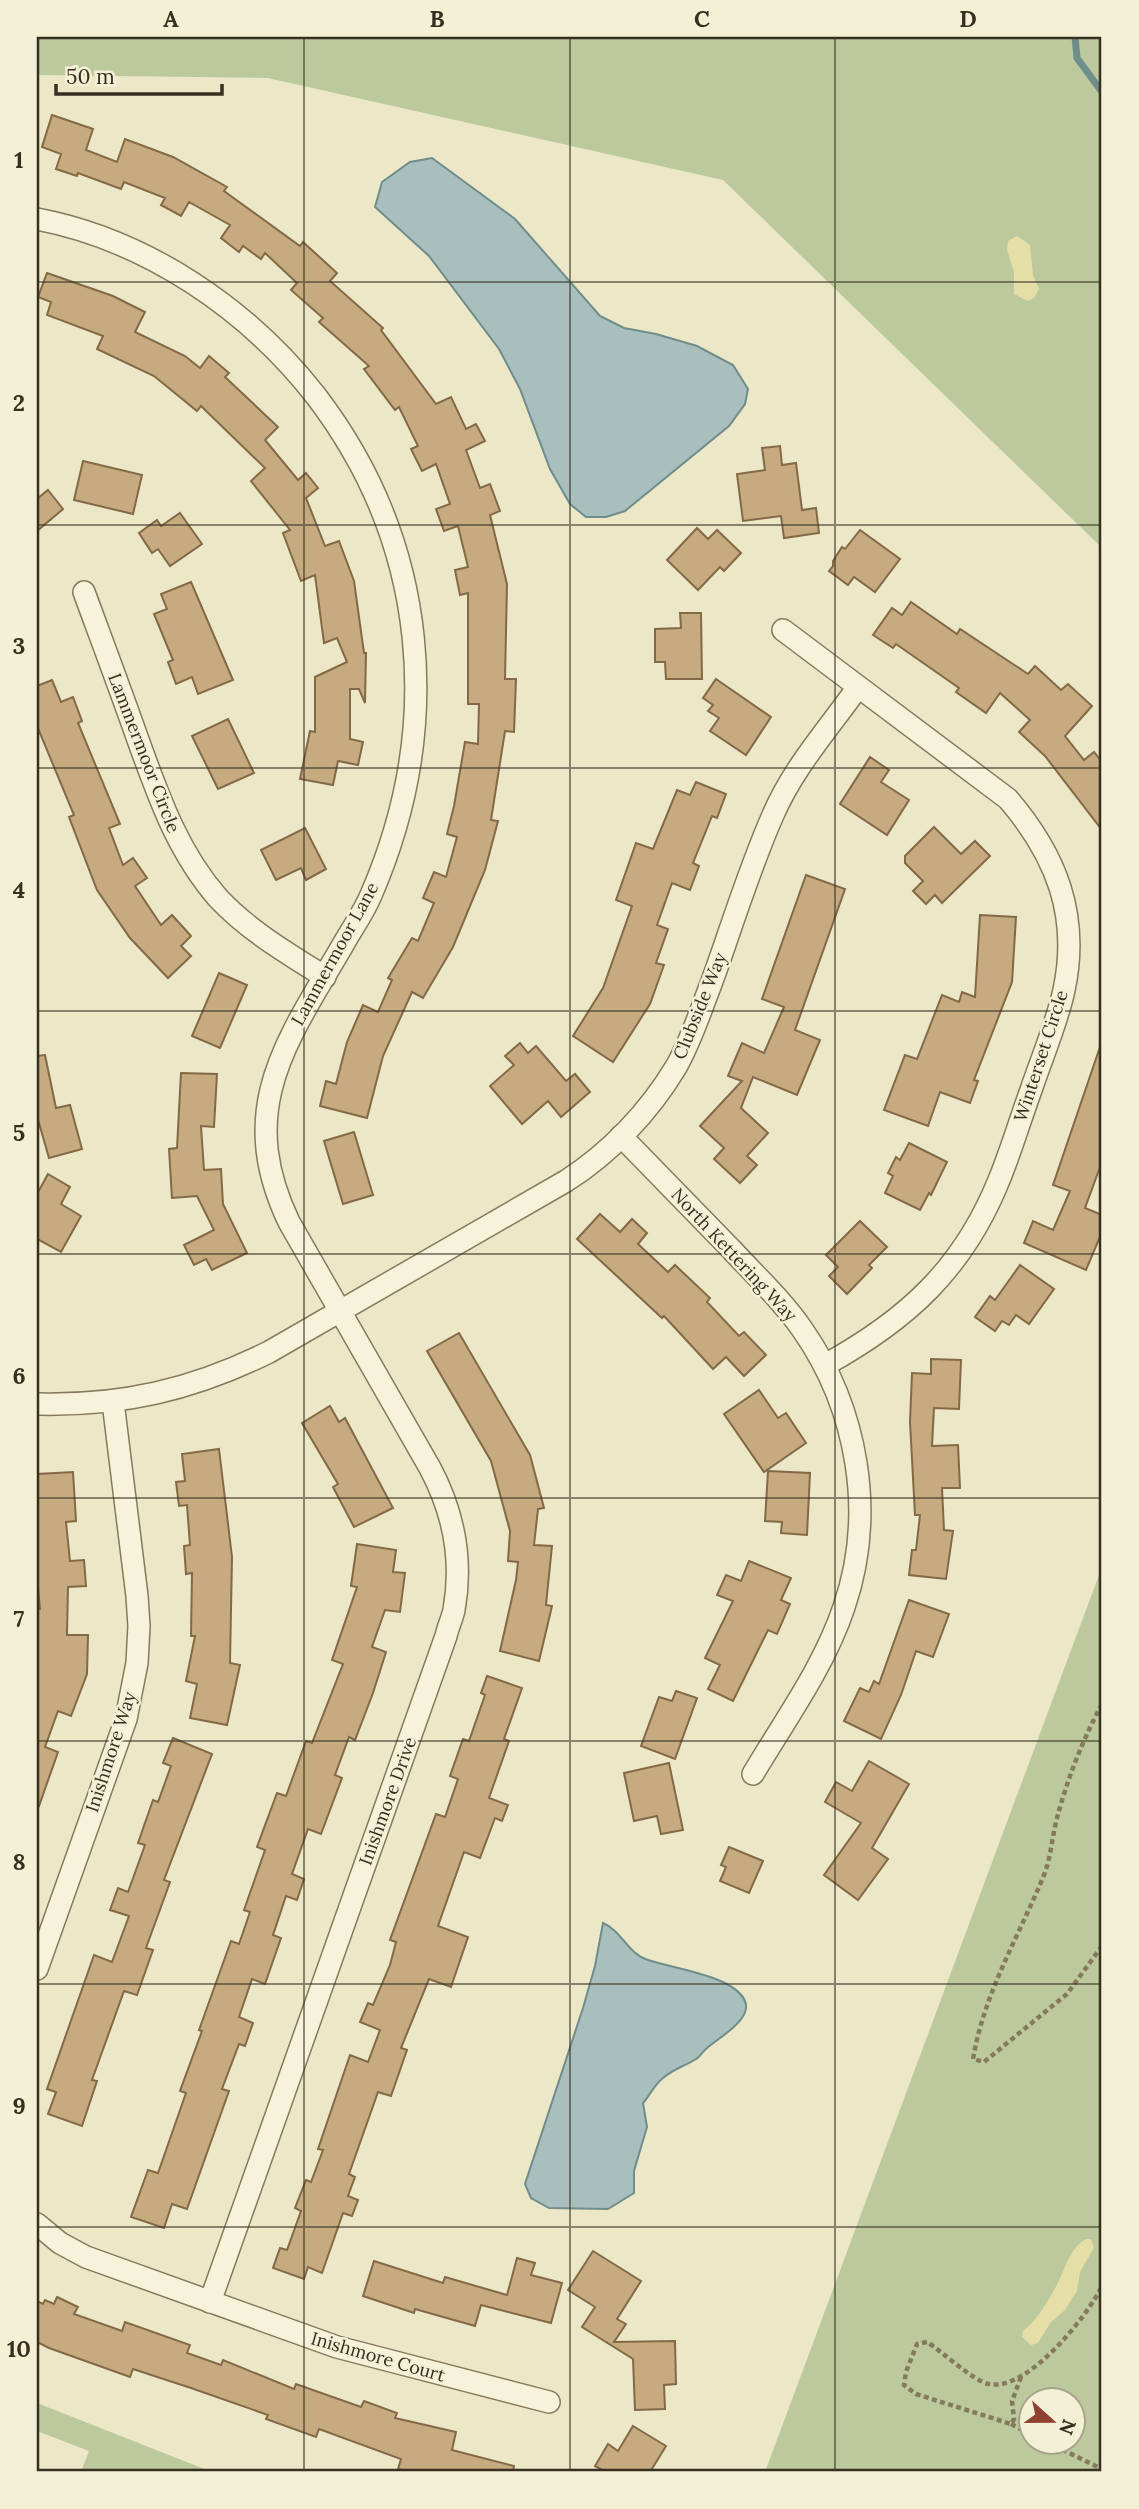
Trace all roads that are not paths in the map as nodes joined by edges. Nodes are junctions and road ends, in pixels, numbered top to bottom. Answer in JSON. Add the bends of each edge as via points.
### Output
{"nodes":[{"id":1,"x":37,"y":219,"type":"edge"},
{"id":2,"x":84,"y":592,"type":"dead end"},
{"id":3,"x":783,"y":630,"type":"dead end"},
{"id":4,"x":859,"y":687,"type":"junction"},
{"id":5,"x":325,"y":977,"type":"junction"},
{"id":6,"x":621,"y":1136,"type":"junction"},
{"id":7,"x":341,"y":1310,"type":"junction"},
{"id":8,"x":825,"y":1365,"type":"junction"},
{"id":9,"x":113,"y":1402,"type":"junction"},
{"id":10,"x":37,"y":1404,"type":"edge"},
{"id":11,"x":753,"y":1774,"type":"dead end"},
{"id":12,"x":37,"y":1969,"type":"edge"},
{"id":13,"x":37,"y":2224,"type":"edge"},
{"id":14,"x":210,"y":2302,"type":"junction"},
{"id":15,"x":550,"y":2402,"type":"dead end"}],
"edges":[{"from":1,"to":5,"type":"street","name":"Lammermoor Lane","via":[[94,235],[162,266],[227,307],[264,339],[333,419],[365,474],[389,531],[414,641],[416,684],[408,783],[390,847],[362,913]]},
{"from":2,"to":5,"type":"street","name":"Lammermoor Circle","via":[[166,816],[185,851],[237,917]]},
{"from":3,"to":4,"type":"street","name":"Winterset Circle"},
{"from":4,"to":6,"type":"street","name":"Clubside Way","via":[[773,814],[690,1038],[662,1088]]},
{"from":4,"to":8,"type":"street","name":"Winterset Circle","via":[[994,788],[1029,823],[1053,866],[1067,912],[1068,969],[1057,1016],[1003,1170],[978,1224],[946,1272],[903,1315]]},
{"from":5,"to":7,"type":"street","name":"Lammermoor Lane","via":[[296,1024],[274,1074],[267,1146],[285,1214]]},
{"from":6,"to":7,"type":"street","name":"Clubside Way","via":[[566,1181]]},
{"from":6,"to":8,"type":"street","name":"North Kettering Way","via":[[789,1311]]},
{"from":7,"to":9,"type":"street","name":"Clubside Way","via":[[226,1372],[175,1390]]},
{"from":7,"to":14,"type":"street","name":"Inishmore Drive","via":[[445,1499],[456,1543],[454,1607]]},
{"from":8,"to":11,"type":"street","name":"North Kettering Way","via":[[843,1406],[855,1453],[860,1517],[854,1568],[830,1643]]},
{"from":9,"to":10,"type":"street","name":"Clubside Way"},
{"from":9,"to":12,"type":"street","name":"Inishmore Way","via":[[137,1595],[137,1663],[126,1719]]},
{"from":13,"to":14,"type":"street","via":[[77,2253]]},
{"from":14,"to":15,"type":"street","name":"Inishmore Court","via":[[361,2355]]}]}
